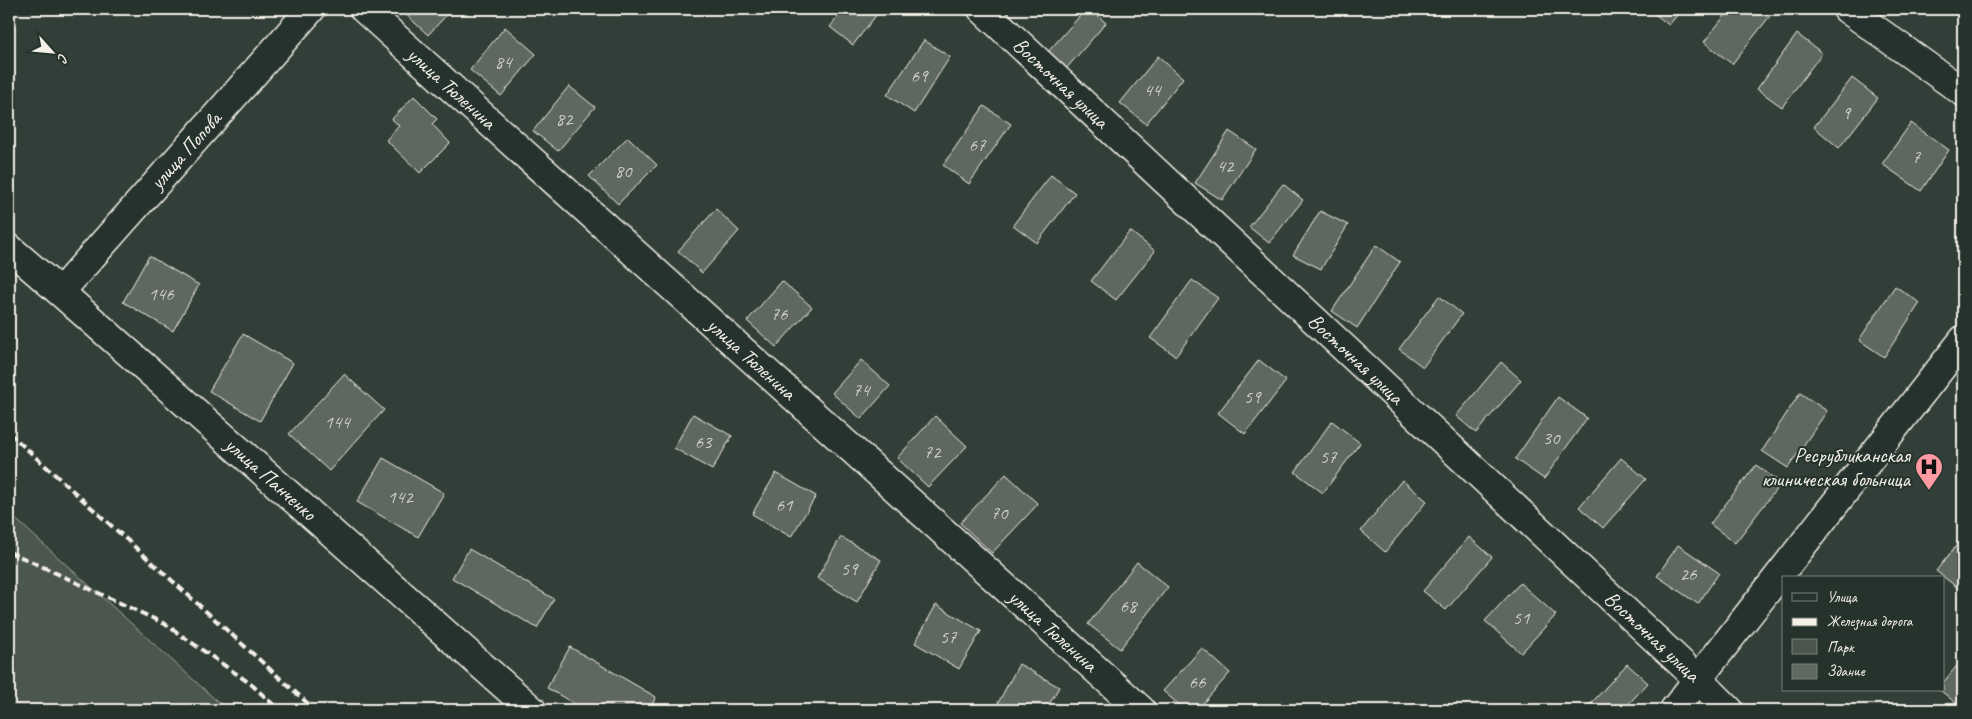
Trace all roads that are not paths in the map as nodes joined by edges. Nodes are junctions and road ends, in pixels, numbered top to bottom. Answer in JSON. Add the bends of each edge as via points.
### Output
{"nodes":[{"id":1,"x":311,"y":9,"type":"edge"},
{"id":2,"x":364,"y":9,"type":"edge"},
{"id":3,"x":982,"y":9,"type":"edge"},
{"id":4,"x":1847,"y":9,"type":"edge"},
{"id":5,"x":1963,"y":92,"type":"edge"},
{"id":6,"x":9,"y":248,"type":"edge"},
{"id":7,"x":60,"y":292,"type":"junction"},
{"id":8,"x":1963,"y":340,"type":"edge"},
{"id":9,"x":1698,"y":679,"type":"junction"},
{"id":10,"x":532,"y":710,"type":"edge"},
{"id":11,"x":1140,"y":710,"type":"edge"},
{"id":12,"x":1674,"y":710,"type":"edge"},
{"id":13,"x":1729,"y":710,"type":"edge"}],
"edges":[{"from":1,"to":7,"type":"street","name":"улица Попова"},
{"from":2,"to":11,"type":"street","name":"улица Тюленина"},
{"from":3,"to":9,"type":"street","name":"Восточная улица"},
{"from":4,"to":5,"type":"street"},
{"from":6,"to":7,"type":"street","name":"улица Панченко"},
{"from":7,"to":10,"type":"street","name":"улица Панченко"},
{"from":8,"to":9,"type":"street"},
{"from":9,"to":12,"type":"street"},
{"from":9,"to":13,"type":"street","name":"Восточная улица"}]}
